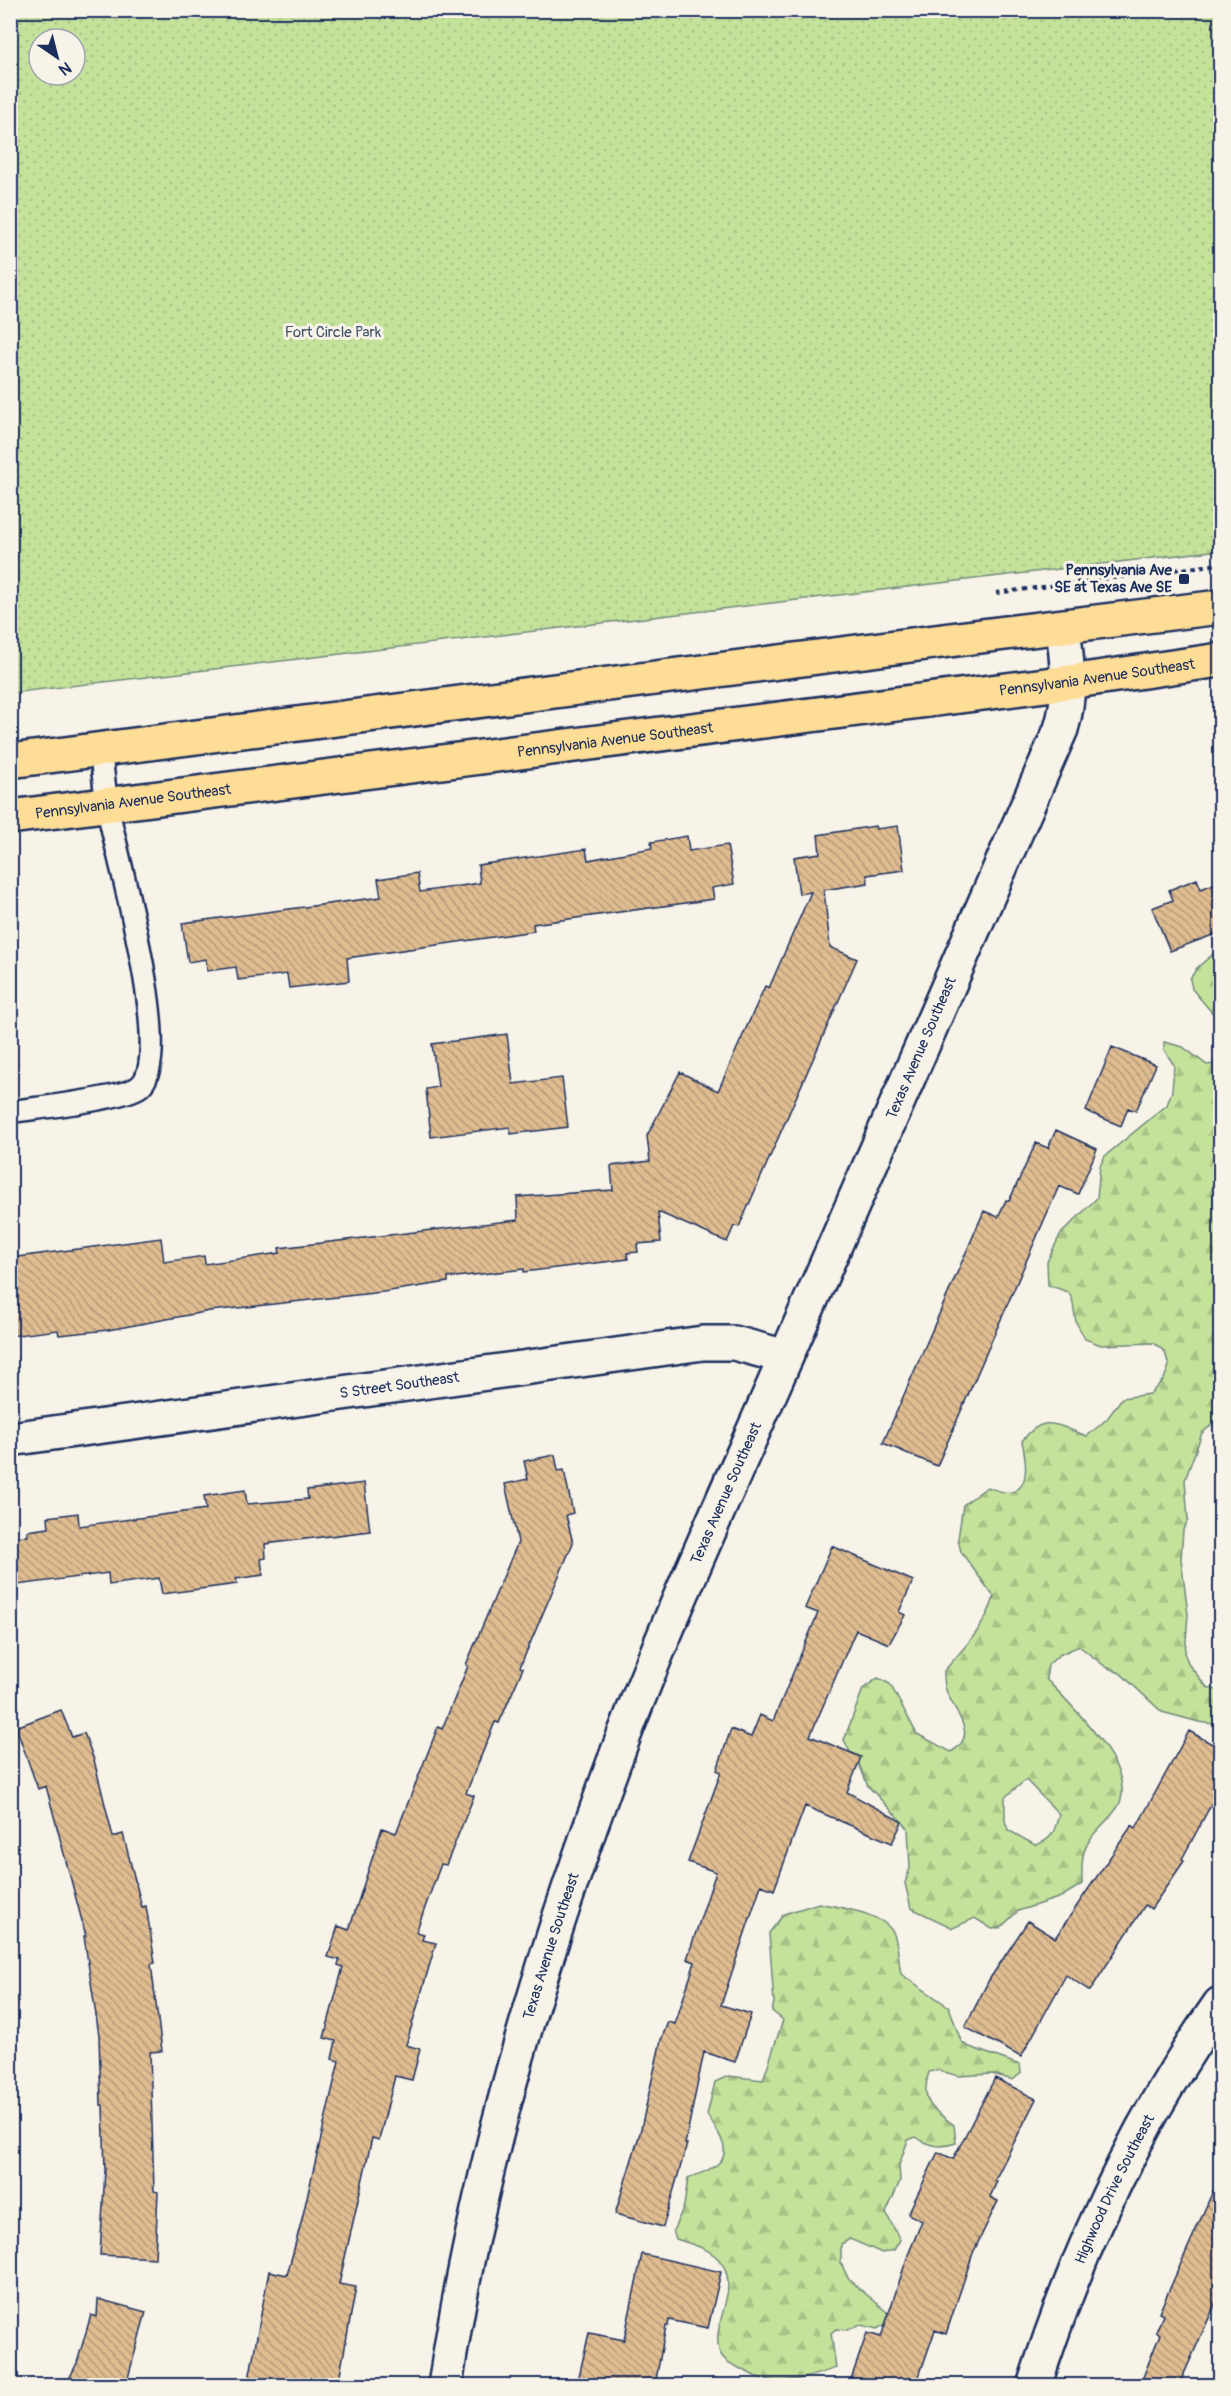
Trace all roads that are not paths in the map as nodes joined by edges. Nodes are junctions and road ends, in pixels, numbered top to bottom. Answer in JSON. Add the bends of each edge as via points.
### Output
{"nodes":[{"id":1,"x":1221,"y":607,"type":"edge"},
{"id":2,"x":1063,"y":627,"type":"junction"},
{"id":3,"x":1221,"y":660,"type":"edge"},
{"id":4,"x":1070,"y":682,"type":"junction"},
{"id":5,"x":100,"y":750,"type":"junction"},
{"id":6,"x":10,"y":761,"type":"edge"},
{"id":7,"x":107,"y":804,"type":"junction"},
{"id":8,"x":10,"y":817,"type":"edge"},
{"id":9,"x":10,"y":1112,"type":"edge"},
{"id":10,"x":786,"y":1357,"type":"junction"},
{"id":11,"x":10,"y":1440,"type":"edge"},
{"id":12,"x":1221,"y":2004,"type":"edge"},
{"id":13,"x":446,"y":2385,"type":"edge"},
{"id":14,"x":1034,"y":2385,"type":"edge"}],
"edges":[{"from":1,"to":2,"type":"highway"},
{"from":2,"to":4,"type":"street","name":"Texas Avenue Southeast"},
{"from":2,"to":5,"type":"highway"},
{"from":3,"to":4,"type":"highway","name":"Pennsylvania Avenue Southeast"},
{"from":4,"to":7,"type":"highway","name":"Pennsylvania Avenue Southeast"},
{"from":4,"to":10,"type":"street","name":"Texas Avenue Southeast","via":[[1061,729]]},
{"from":5,"to":6,"type":"highway"},
{"from":5,"to":7,"type":"lane"},
{"from":7,"to":8,"type":"highway","name":"Pennsylvania Avenue Southeast"},
{"from":7,"to":9,"type":"lane","via":[[146,978],[151,1017],[148,1076],[130,1091]]},
{"from":10,"to":11,"type":"street","name":"S Street Southeast","via":[[735,1343],[703,1343]]},
{"from":10,"to":13,"type":"street","name":"Texas Avenue Southeast","via":[[654,1661],[572,1880],[510,2080],[471,2247]]},
{"from":12,"to":14,"type":"street","name":"Highwood Drive Southeast","via":[[1159,2103],[1118,2180],[1072,2280]]}]}
